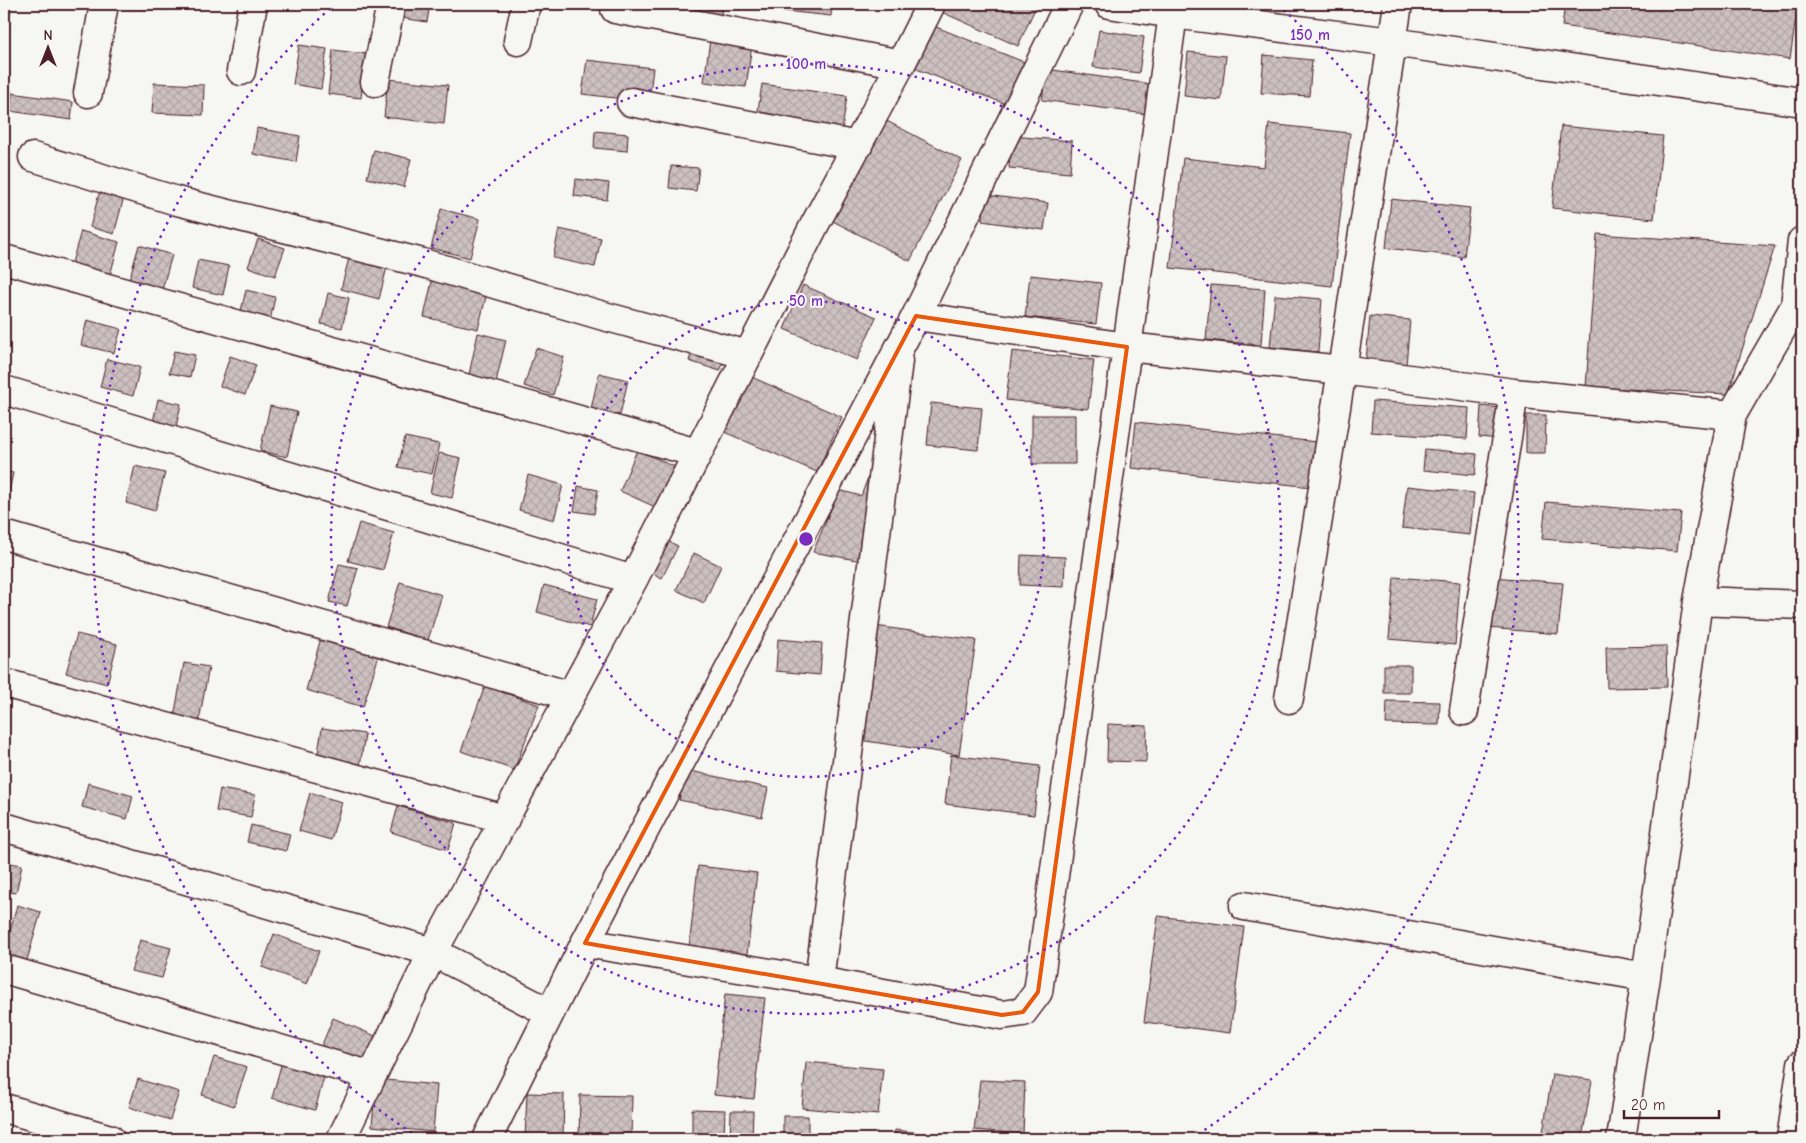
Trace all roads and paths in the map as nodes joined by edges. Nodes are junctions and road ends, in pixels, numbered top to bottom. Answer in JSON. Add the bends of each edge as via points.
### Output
{"nodes":[{"id":1,"x":104,"y":4,"type":"edge"},
{"id":2,"x":253,"y":4,"type":"edge"},
{"id":3,"x":391,"y":4,"type":"edge"},
{"id":4,"x":526,"y":4,"type":"edge"},
{"id":5,"x":931,"y":4,"type":"edge"},
{"id":6,"x":1069,"y":4,"type":"edge"},
{"id":7,"x":1109,"y":4,"type":"edge"},
{"id":8,"x":1398,"y":4,"type":"edge"},
{"id":9,"x":616,"y":9,"type":"dead end"},
{"id":10,"x":1173,"y":14,"type":"junction"},
{"id":11,"x":518,"y":41,"type":"dead end"},
{"id":12,"x":1392,"y":42,"type":"junction"},
{"id":13,"x":901,"y":64,"type":"junction"},
{"id":14,"x":241,"y":71,"type":"dead end"},
{"id":15,"x":375,"y":82,"type":"dead end"},
{"id":16,"x":88,"y":93,"type":"dead end"},
{"id":17,"x":631,"y":102,"type":"dead end"},
{"id":18,"x":1802,"y":102,"type":"edge"},
{"id":19,"x":858,"y":146,"type":"junction"},
{"id":20,"x":33,"y":157,"type":"dead end"},
{"id":21,"x":1802,"y":241,"type":"edge"},
{"id":22,"x":4,"y":259,"type":"edge"},
{"id":23,"x":916,"y":316,"type":"junction"},
{"id":24,"x":900,"y":345,"type":"junction"},
{"id":25,"x":1127,"y":347,"type":"junction"},
{"id":26,"x":748,"y":355,"type":"junction"},
{"id":27,"x":1342,"y":370,"type":"junction"},
{"id":28,"x":4,"y":390,"type":"edge"},
{"id":29,"x":1514,"y":393,"type":"junction"},
{"id":30,"x":1732,"y":416,"type":"junction"},
{"id":31,"x":698,"y":453,"type":"junction"},
{"id":32,"x":4,"y":535,"type":"edge"},
{"id":33,"x":632,"y":580,"type":"junction"},
{"id":34,"x":1698,"y":600,"type":"junction"},
{"id":35,"x":1802,"y":605,"type":"edge"},
{"id":36,"x":4,"y":683,"type":"edge"},
{"id":37,"x":571,"y":696,"type":"junction"},
{"id":38,"x":1289,"y":699,"type":"dead end"},
{"id":39,"x":1464,"y":711,"type":"dead end"},
{"id":40,"x":505,"y":819,"type":"junction"},
{"id":41,"x":4,"y":827,"type":"edge"},
{"id":42,"x":1244,"y":906,"type":"dead end"},
{"id":43,"x":584,"y":943,"type":"junction"},
{"id":44,"x":433,"y":952,"type":"junction"},
{"id":45,"x":4,"y":969,"type":"edge"},
{"id":46,"x":1646,"y":977,"type":"junction"},
{"id":47,"x":819,"y":981,"type":"junction"},
{"id":48,"x":550,"y":1013,"type":"junction"},
{"id":49,"x":1802,"y":1064,"type":"edge"},
{"id":50,"x":372,"y":1076,"type":"junction"},
{"id":51,"x":4,"y":1108,"type":"edge"},
{"id":52,"x":110,"y":1139,"type":"edge"},
{"id":53,"x":341,"y":1139,"type":"edge"},
{"id":54,"x":487,"y":1139,"type":"edge"},
{"id":55,"x":1621,"y":1139,"type":"edge"},
{"id":56,"x":1791,"y":1139,"type":"edge"}],
"edges":[{"from":1,"to":16,"type":"street"},
{"from":2,"to":14,"type":"street"},
{"from":3,"to":15,"type":"street"},
{"from":4,"to":11,"type":"street"},
{"from":5,"to":13,"type":"street"},
{"from":6,"to":23,"type":"street"},
{"from":7,"to":10,"type":"street"},
{"from":8,"to":12,"type":"street"},
{"from":9,"to":13,"type":"street"},
{"from":10,"to":12,"type":"street"},
{"from":10,"to":25,"type":"street"},
{"from":12,"to":18,"type":"street"},
{"from":12,"to":27,"type":"street"},
{"from":13,"to":19,"type":"street"},
{"from":17,"to":19,"type":"street"},
{"from":19,"to":26,"type":"street"},
{"from":20,"to":26,"type":"street","via":[[177,200],[423,263]]},
{"from":21,"to":30,"type":"street","via":[[1795,306]]},
{"from":22,"to":31,"type":"street"},
{"from":23,"to":24,"type":"street"},
{"from":23,"to":25,"type":"street"},
{"from":24,"to":43,"type":"street"},
{"from":24,"to":47,"type":"street"},
{"from":25,"to":27,"type":"street"},
{"from":25,"to":47,"type":"street","via":[[1038,992],[1023,1012],[1002,1015]]},
{"from":26,"to":31,"type":"street"},
{"from":27,"to":29,"type":"street"},
{"from":27,"to":38,"type":"street"},
{"from":28,"to":33,"type":"street"},
{"from":29,"to":30,"type":"street"},
{"from":29,"to":39,"type":"street"},
{"from":30,"to":34,"type":"street"},
{"from":31,"to":33,"type":"street"},
{"from":32,"to":37,"type":"street"},
{"from":33,"to":37,"type":"street"},
{"from":34,"to":35,"type":"street"},
{"from":34,"to":46,"type":"street"},
{"from":36,"to":40,"type":"street"},
{"from":37,"to":40,"type":"street"},
{"from":40,"to":44,"type":"street"},
{"from":41,"to":44,"type":"street"},
{"from":42,"to":46,"type":"street"},
{"from":43,"to":47,"type":"street"},
{"from":43,"to":48,"type":"street"},
{"from":44,"to":48,"type":"street"},
{"from":44,"to":50,"type":"street"},
{"from":45,"to":50,"type":"street"},
{"from":46,"to":55,"type":"street"},
{"from":48,"to":54,"type":"street"},
{"from":49,"to":56,"type":"street"},
{"from":50,"to":53,"type":"street"},
{"from":51,"to":52,"type":"street"}]}
